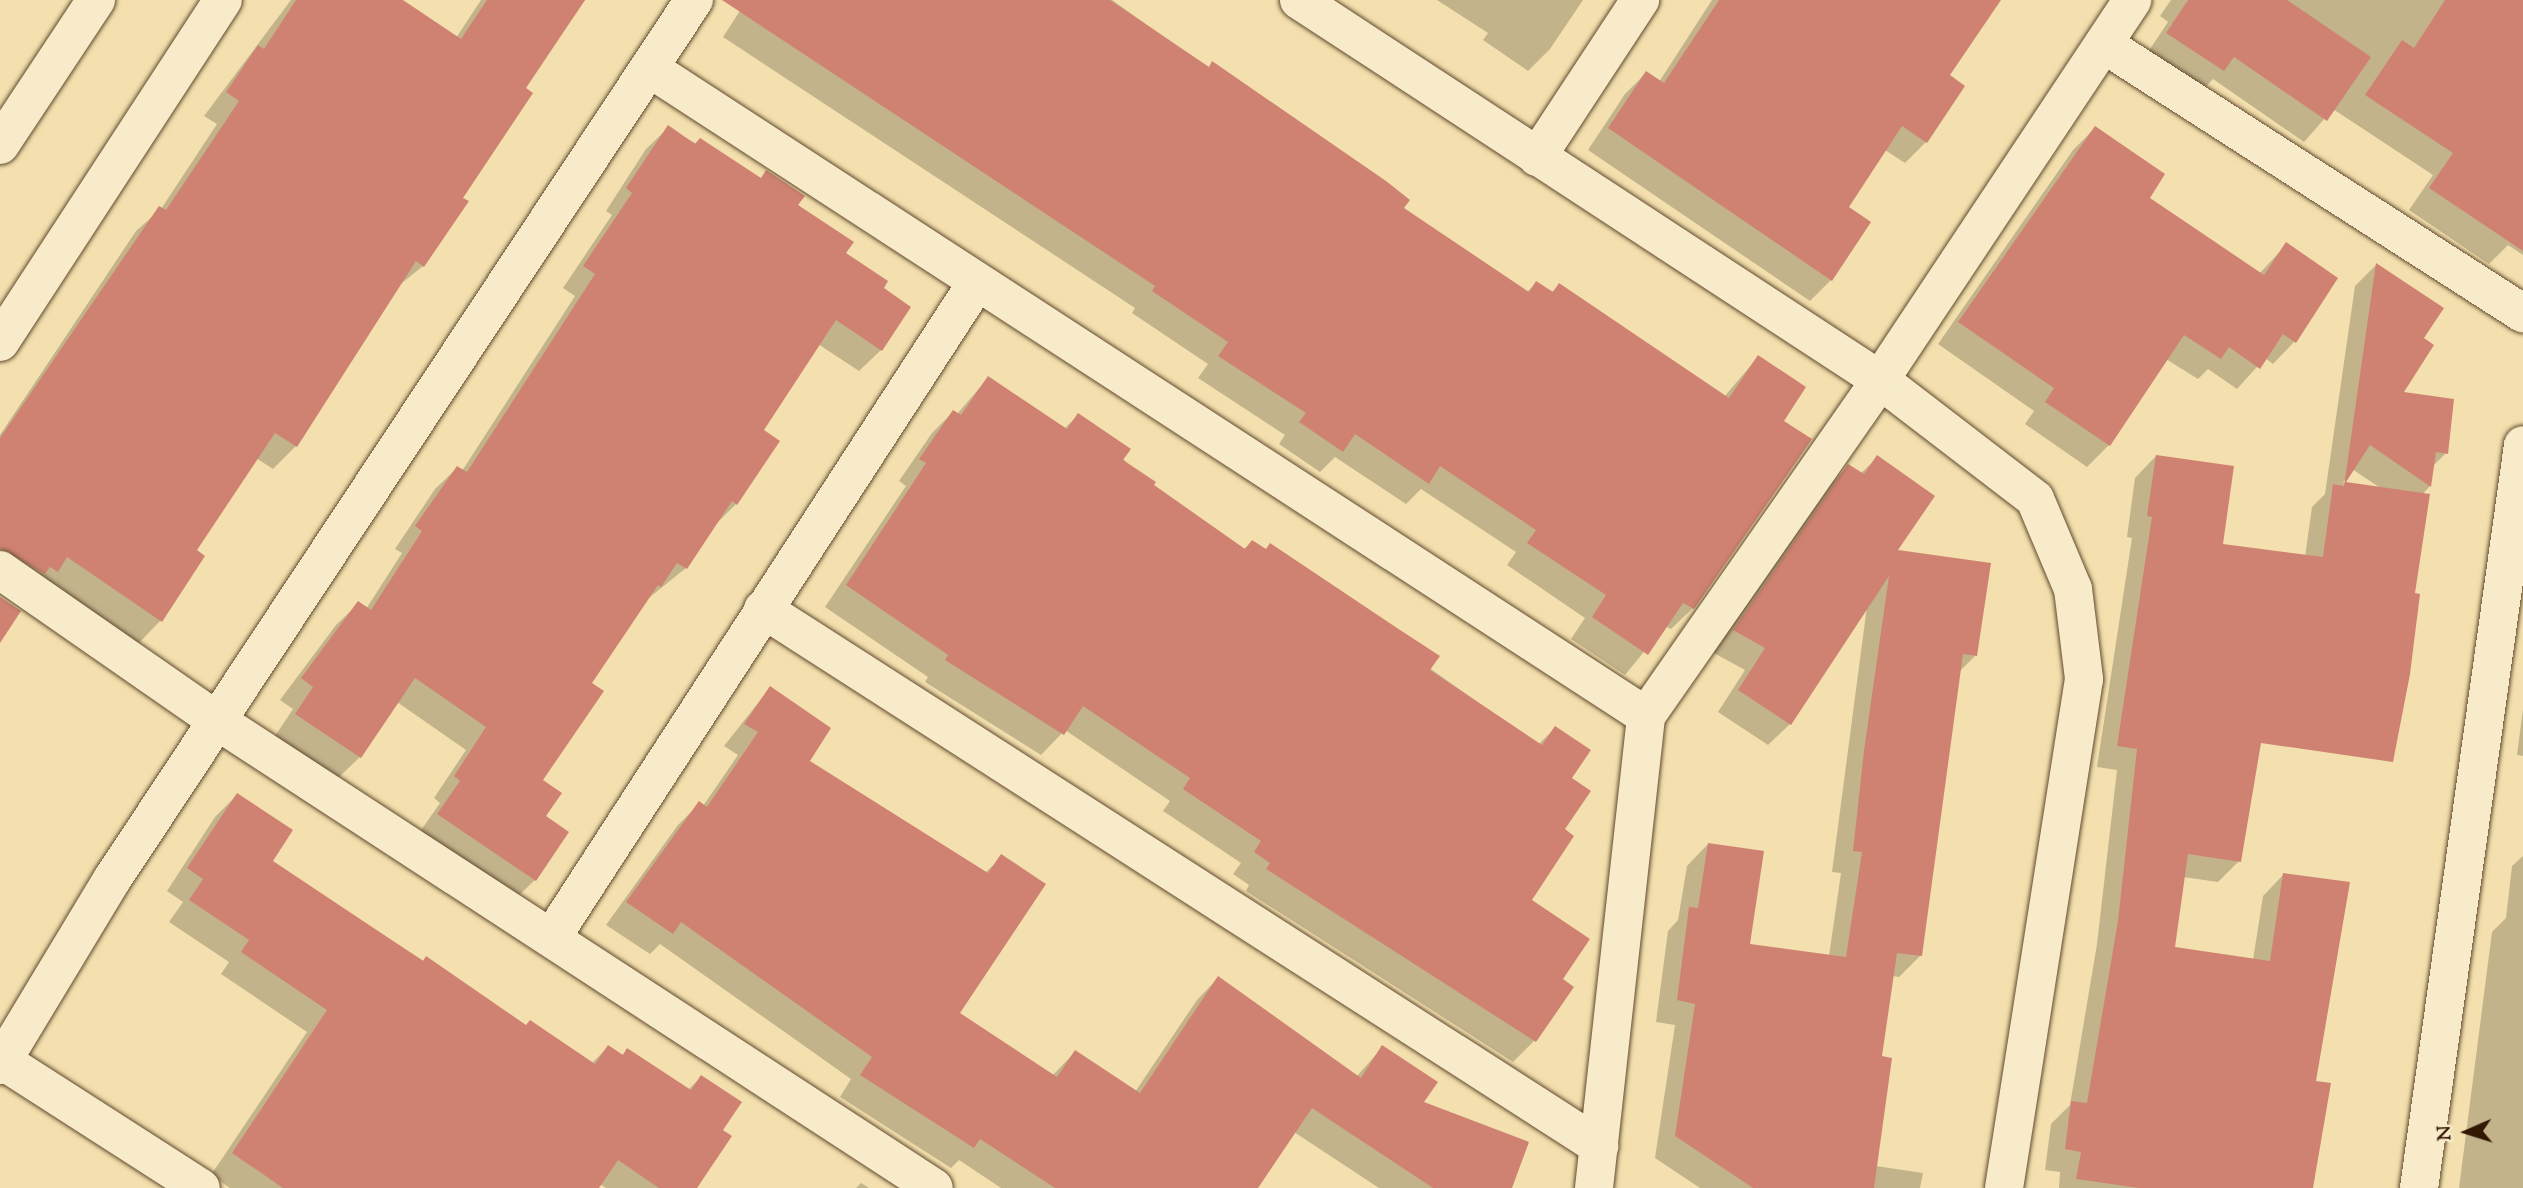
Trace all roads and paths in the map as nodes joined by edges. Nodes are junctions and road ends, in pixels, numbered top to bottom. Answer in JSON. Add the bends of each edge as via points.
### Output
{"nodes":[{"id":1,"x":96,"y":0,"type":"edge"},
{"id":2,"x":223,"y":0,"type":"edge"},
{"id":3,"x":694,"y":0,"type":"edge"},
{"id":4,"x":1299,"y":0,"type":"edge"},
{"id":5,"x":1640,"y":0,"type":"edge"},
{"id":6,"x":2132,"y":0,"type":"edge"},
{"id":7,"x":2105,"y":45,"type":"junction"},
{"id":8,"x":649,"y":68,"type":"junction"},
{"id":9,"x":0,"y":145,"type":"edge"},
{"id":10,"x":1537,"y":157,"type":"junction"},
{"id":11,"x":977,"y":282,"type":"junction"},
{"id":12,"x":2523,"y":313,"type":"edge"},
{"id":13,"x":0,"y":342,"type":"edge"},
{"id":14,"x":1880,"y":380,"type":"junction"},
{"id":15,"x":2523,"y":444,"type":"edge"},
{"id":16,"x":0,"y":570,"type":"edge"},
{"id":17,"x":763,"y":609,"type":"junction"},
{"id":18,"x":1647,"y":716,"type":"junction"},
{"id":19,"x":219,"y":722,"type":"junction"},
{"id":20,"x":552,"y":937,"type":"junction"},
{"id":21,"x":1,"y":1063,"type":"edge"},
{"id":22,"x":1599,"y":1146,"type":"junction"},
{"id":23,"x":201,"y":1188,"type":"edge"},
{"id":24,"x":934,"y":1188,"type":"edge"},
{"id":25,"x":1594,"y":1188,"type":"edge"},
{"id":26,"x":2004,"y":1188,"type":"edge"},
{"id":27,"x":2419,"y":1188,"type":"edge"}],
"edges":[{"from":1,"to":9,"type":"street"},
{"from":2,"to":13,"type":"street"},
{"from":3,"to":8,"type":"street"},
{"from":4,"to":10,"type":"street"},
{"from":5,"to":10,"type":"street"},
{"from":6,"to":7,"type":"street"},
{"from":7,"to":12,"type":"street"},
{"from":7,"to":14,"type":"street"},
{"from":8,"to":11,"type":"street"},
{"from":8,"to":19,"type":"street"},
{"from":10,"to":14,"type":"street"},
{"from":11,"to":17,"type":"street"},
{"from":11,"to":18,"type":"street"},
{"from":14,"to":18,"type":"street"},
{"from":14,"to":26,"type":"street","via":[[2035,499],[2073,589],[2084,679]]},
{"from":15,"to":27,"type":"street"},
{"from":16,"to":19,"type":"street"},
{"from":17,"to":20,"type":"street"},
{"from":17,"to":22,"type":"street"},
{"from":18,"to":22,"type":"street"},
{"from":19,"to":20,"type":"street"},
{"from":19,"to":21,"type":"street","via":[[113,878]]},
{"from":20,"to":24,"type":"street"},
{"from":21,"to":23,"type":"street"},
{"from":22,"to":25,"type":"street"}]}
